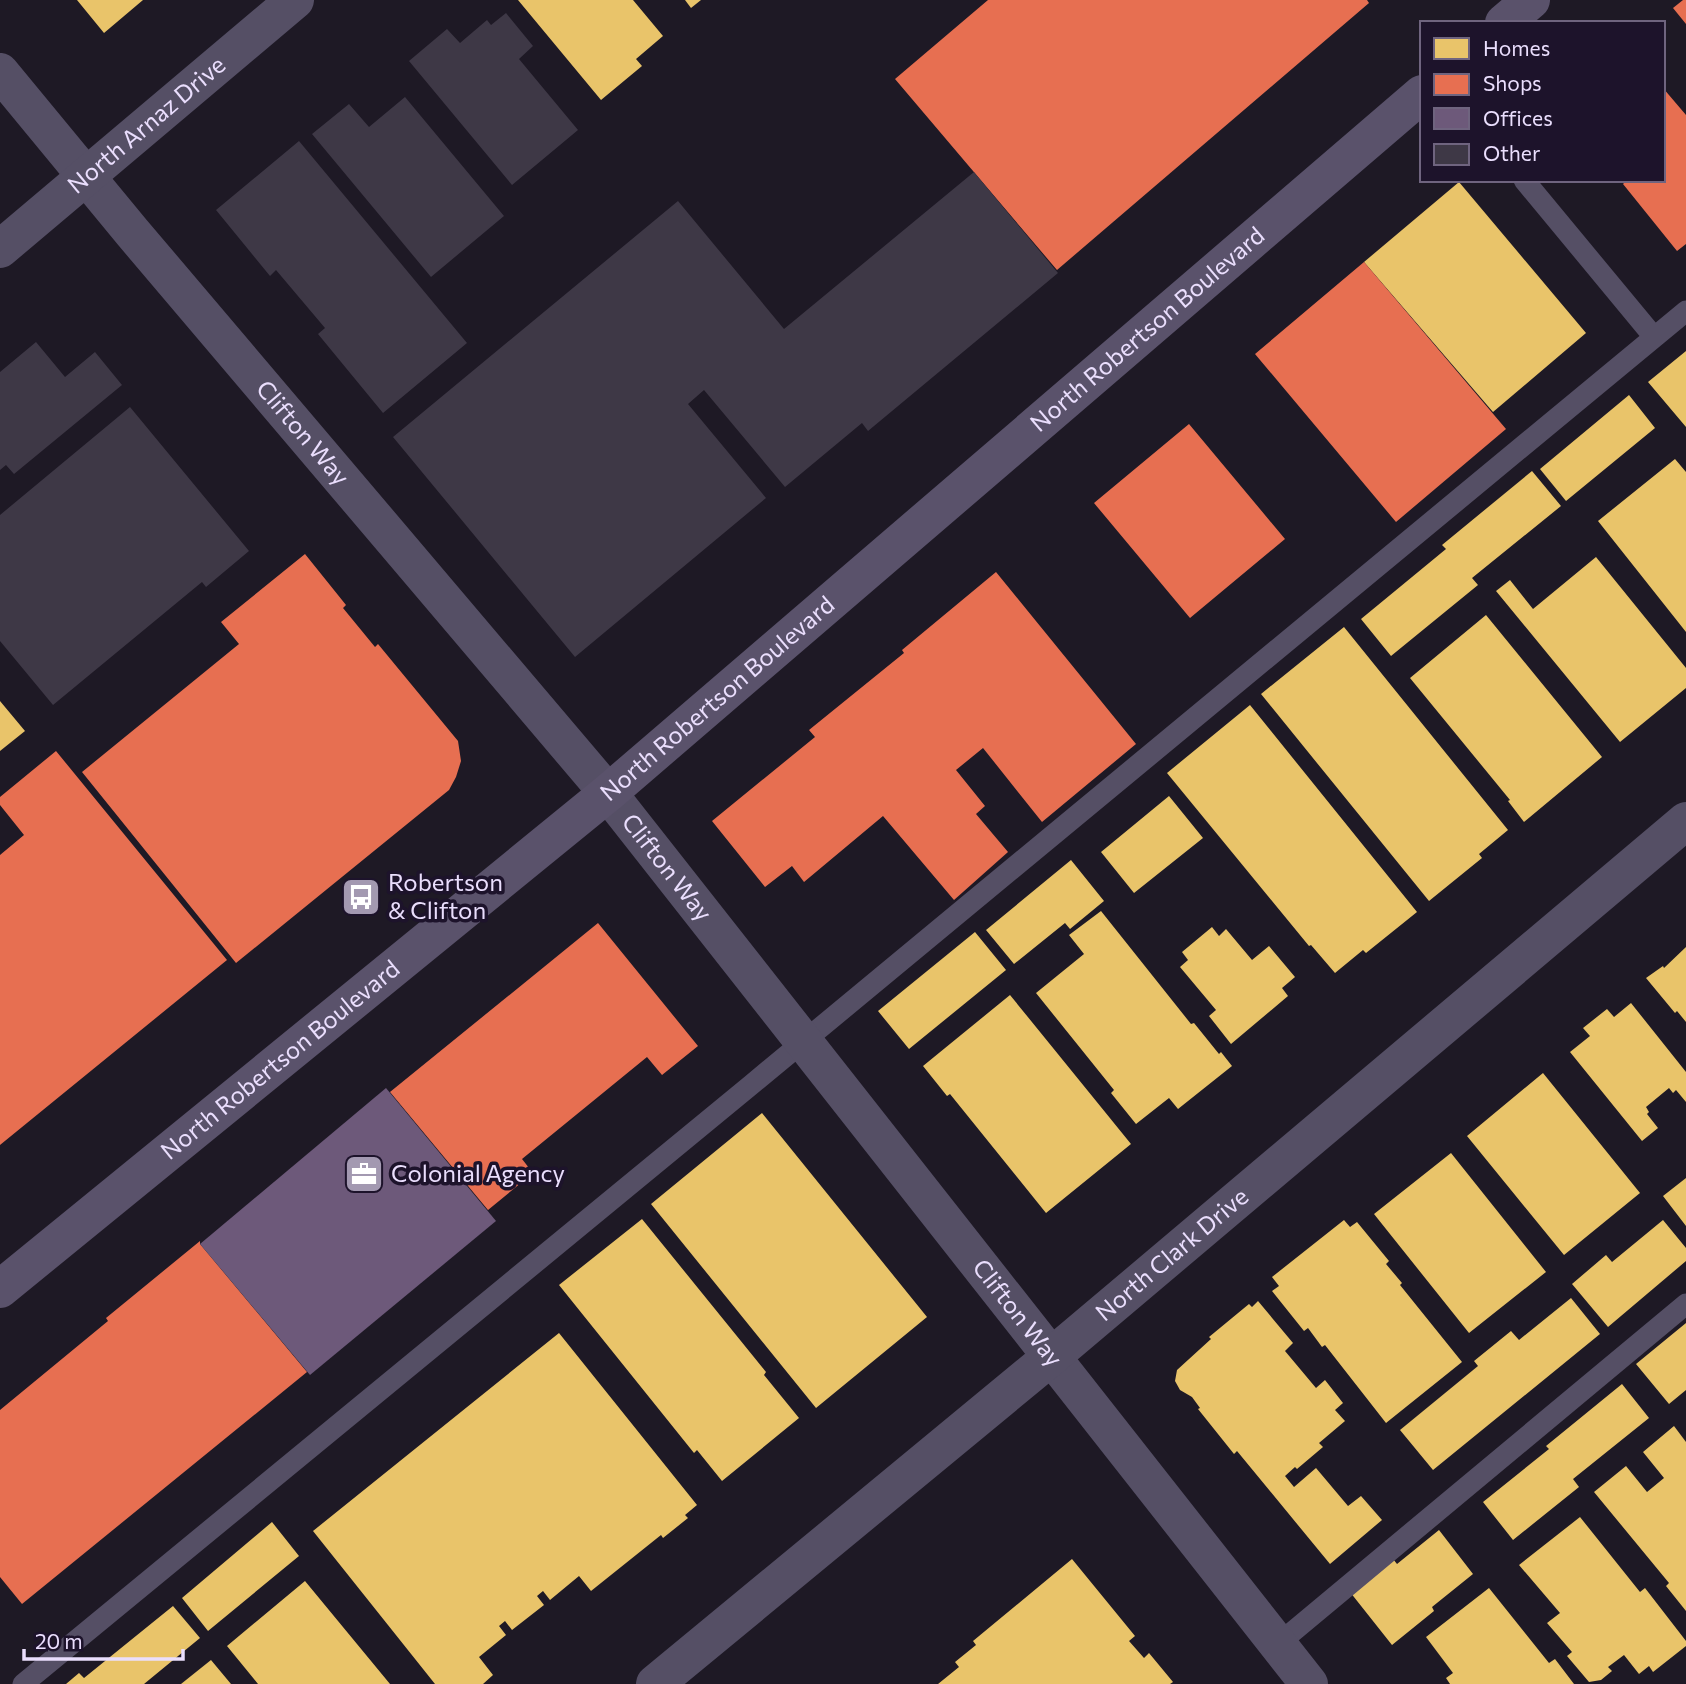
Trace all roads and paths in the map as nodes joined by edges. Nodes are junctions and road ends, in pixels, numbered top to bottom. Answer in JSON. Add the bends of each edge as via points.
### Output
{"nodes":[{"id":1,"x":295,"y":0,"type":"edge"},
{"id":2,"x":1531,"y":0,"type":"edge"},
{"id":3,"x":1506,"y":21,"type":"edge"},
{"id":4,"x":0,"y":72,"type":"edge"},
{"id":5,"x":1420,"y":96,"type":"edge"},
{"id":6,"x":87,"y":177,"type":"junction"},
{"id":7,"x":1526,"y":182,"type":"edge"},
{"id":8,"x":0,"y":249,"type":"edge"},
{"id":9,"x":1686,"y":311,"type":"edge"},
{"id":10,"x":1654,"y":337,"type":"junction"},
{"id":11,"x":608,"y":793,"type":"junction"},
{"id":12,"x":1686,"y":821,"type":"edge"},
{"id":13,"x":803,"y":1042,"type":"junction"},
{"id":14,"x":0,"y":1289,"type":"edge"},
{"id":15,"x":1686,"y":1304,"type":"edge"},
{"id":16,"x":1051,"y":1357,"type":"junction"},
{"id":17,"x":1278,"y":1644,"type":"junction"},
{"id":18,"x":23,"y":1684,"type":"edge"},
{"id":19,"x":655,"y":1684,"type":"edge"},
{"id":20,"x":1309,"y":1684,"type":"edge"}],
"edges":[{"from":1,"to":6,"type":"street","name":"North Arnaz Drive"},
{"from":2,"to":3,"type":"main road"},
{"from":4,"to":6,"type":"street","name":"Clifton Way"},
{"from":5,"to":11,"type":"main road","name":"North Robertson Boulevard"},
{"from":6,"to":8,"type":"street","name":"North Arnaz Drive"},
{"from":6,"to":11,"type":"street","name":"Clifton Way"},
{"from":7,"to":10,"type":"lane"},
{"from":9,"to":10,"type":"lane"},
{"from":10,"to":13,"type":"lane"},
{"from":11,"to":13,"type":"street","name":"Clifton Way"},
{"from":11,"to":14,"type":"main road","name":"North Robertson Boulevard"},
{"from":12,"to":16,"type":"street","name":"North Clark Drive"},
{"from":13,"to":16,"type":"street","name":"Clifton Way"},
{"from":13,"to":18,"type":"lane"},
{"from":15,"to":17,"type":"lane"},
{"from":16,"to":17,"type":"street","name":"Clifton Way"},
{"from":16,"to":19,"type":"street","name":"North Clark Drive"},
{"from":17,"to":20,"type":"street","name":"Clifton Way"}]}
